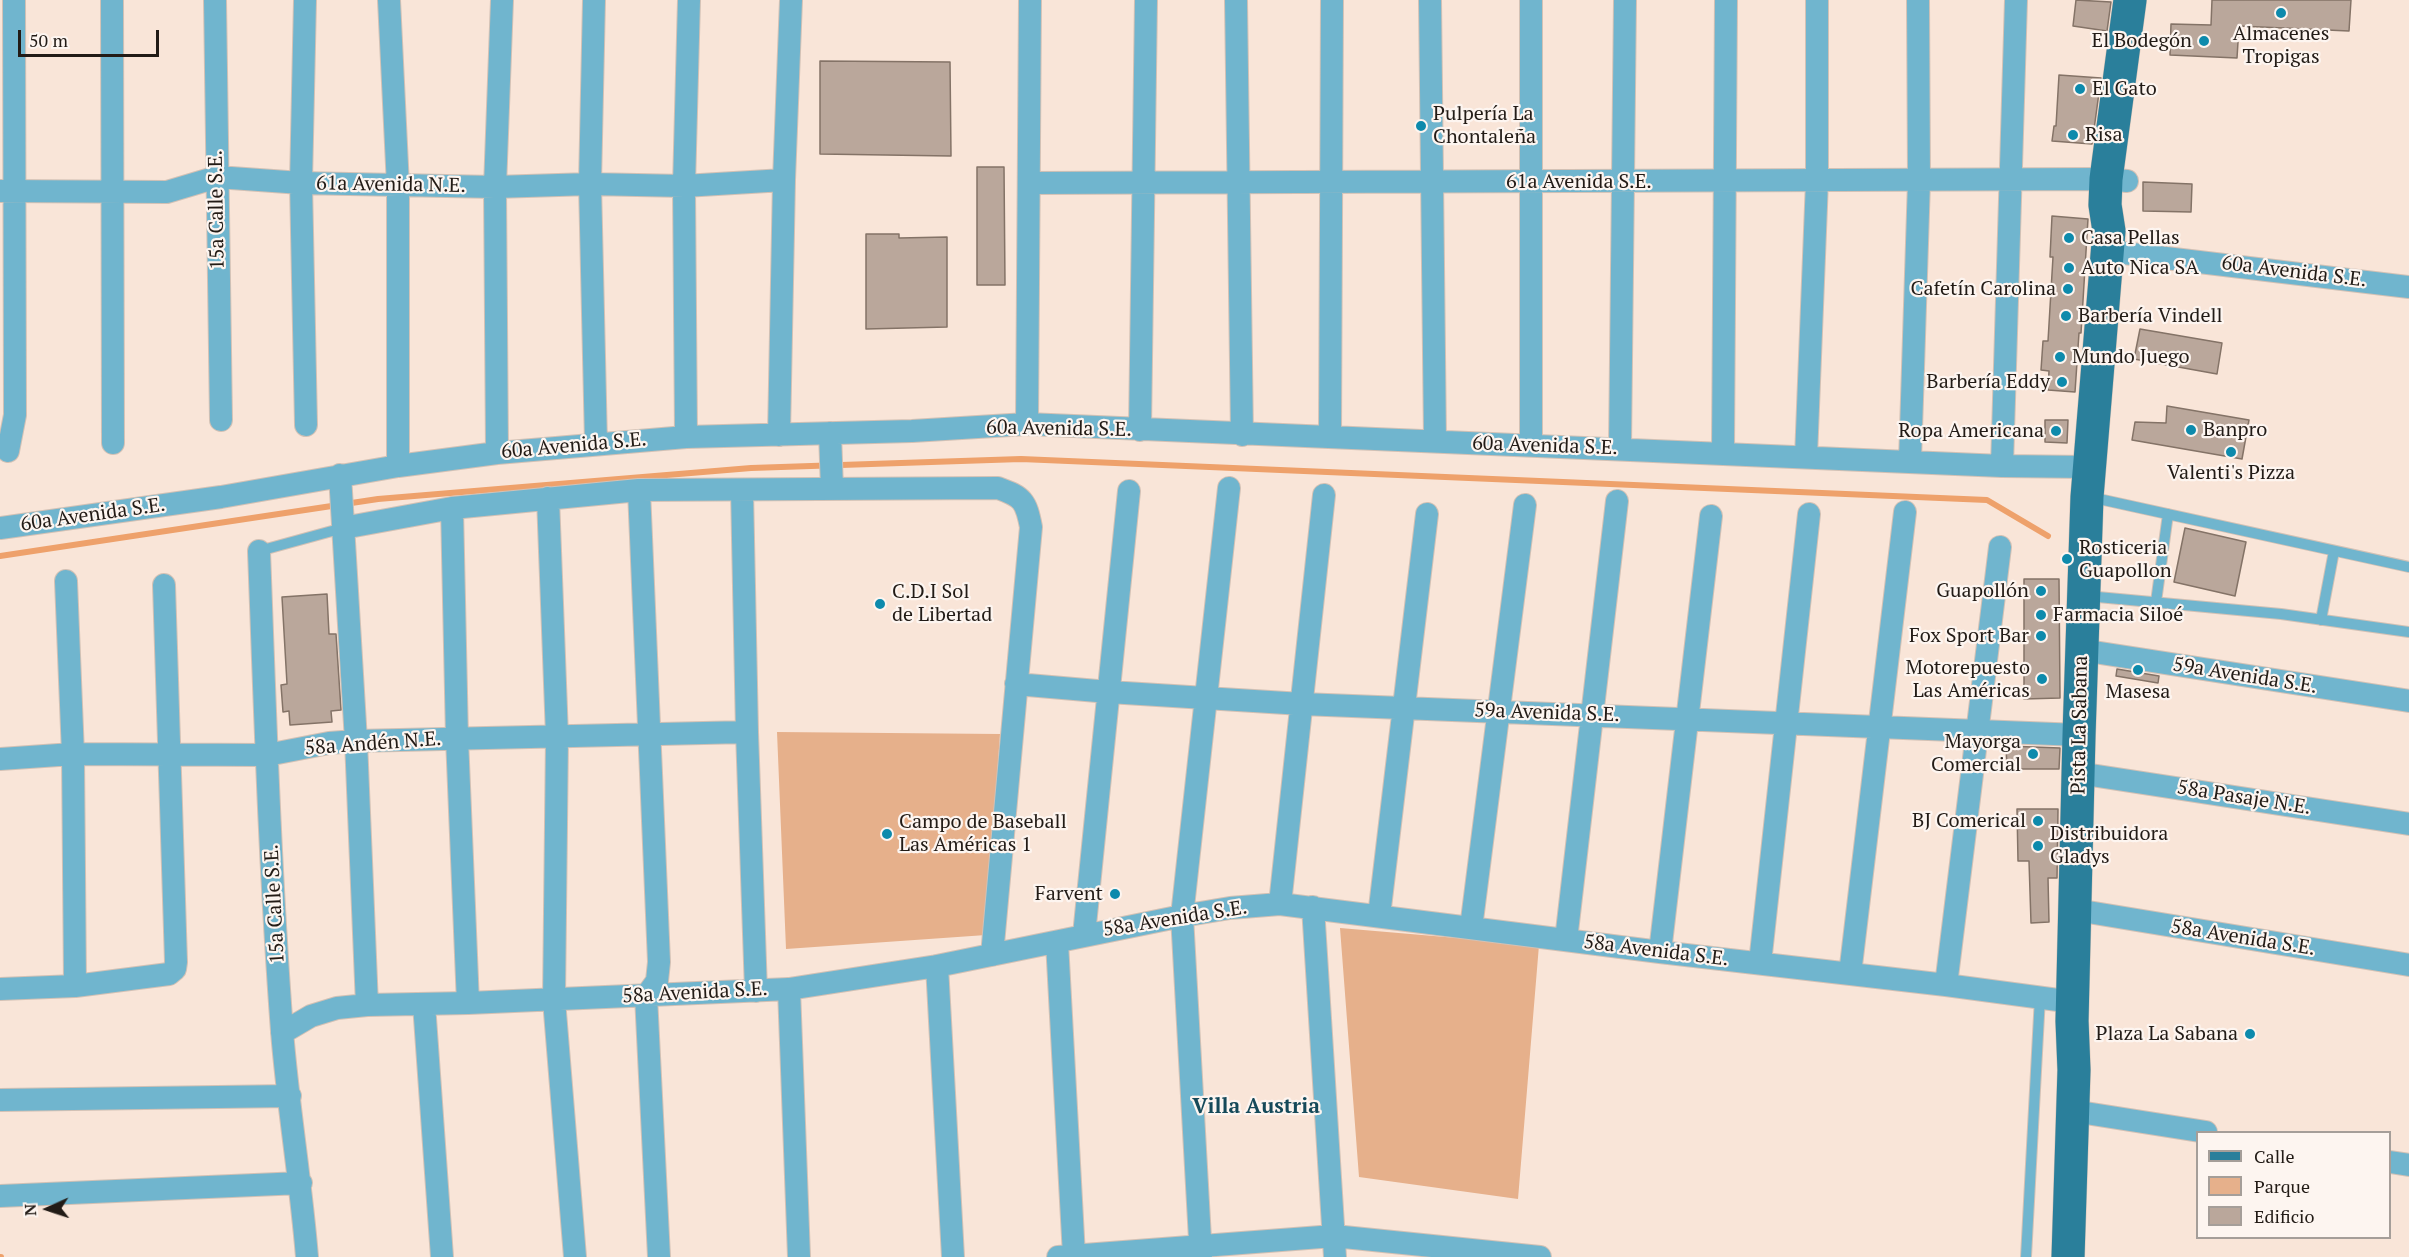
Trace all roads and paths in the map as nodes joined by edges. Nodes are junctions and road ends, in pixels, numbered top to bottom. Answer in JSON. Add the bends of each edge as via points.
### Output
{"nodes":[{"id":1,"x":14,"y":0,"type":"edge"},
{"id":2,"x":112,"y":0,"type":"edge"},
{"id":3,"x":215,"y":0,"type":"edge"},
{"id":4,"x":305,"y":0,"type":"edge"},
{"id":5,"x":389,"y":0,"type":"edge"},
{"id":6,"x":502,"y":0,"type":"edge"},
{"id":7,"x":594,"y":0,"type":"edge"},
{"id":8,"x":689,"y":0,"type":"edge"},
{"id":9,"x":791,"y":0,"type":"edge"},
{"id":10,"x":1030,"y":0,"type":"edge"},
{"id":11,"x":1146,"y":0,"type":"edge"},
{"id":12,"x":1236,"y":0,"type":"edge"},
{"id":13,"x":1332,"y":0,"type":"edge"},
{"id":14,"x":1430,"y":0,"type":"edge"},
{"id":15,"x":1531,"y":0,"type":"edge"},
{"id":16,"x":1625,"y":0,"type":"edge"},
{"id":17,"x":1726,"y":0,"type":"edge"},
{"id":18,"x":1817,"y":0,"type":"edge"},
{"id":19,"x":1918,"y":0,"type":"edge"},
{"id":20,"x":2016,"y":0,"type":"edge"},
{"id":21,"x":2130,"y":0,"type":"edge"},
{"id":22,"x":2149,"y":0,"type":"edge"},
{"id":23,"x":217,"y":177,"type":"junction"},
{"id":24,"x":784,"y":180,"type":"junction"},
{"id":25,"x":2009,"y":180,"type":"junction"},
{"id":26,"x":1725,"y":181,"type":"junction"},
{"id":27,"x":1817,"y":181,"type":"junction"},
{"id":28,"x":1919,"y":181,"type":"junction"},
{"id":29,"x":2117,"y":181,"type":"junction"},
{"id":30,"x":1333,"y":182,"type":"junction"},
{"id":31,"x":1432,"y":182,"type":"junction"},
{"id":32,"x":1530,"y":182,"type":"junction"},
{"id":33,"x":1624,"y":182,"type":"junction"},
{"id":34,"x":301,"y":183,"type":"junction"},
{"id":35,"x":1030,"y":183,"type":"junction"},
{"id":36,"x":1142,"y":183,"type":"junction"},
{"id":37,"x":1239,"y":183,"type":"junction"},
{"id":38,"x":590,"y":184,"type":"junction"},
{"id":39,"x":398,"y":186,"type":"junction"},
{"id":40,"x":684,"y":186,"type":"junction"},
{"id":41,"x":495,"y":187,"type":"junction"},
{"id":42,"x":7,"y":191,"type":"edge"},
{"id":43,"x":114,"y":192,"type":"junction"},
{"id":44,"x":2108,"y":241,"type":"junction"},
{"id":45,"x":2409,"y":287,"type":"edge"},
{"id":46,"x":220,"y":420,"type":"dead end"},
{"id":47,"x":1027,"y":424,"type":"junction"},
{"id":48,"x":306,"y":425,"type":"dead end"},
{"id":49,"x":1140,"y":430,"type":"junction"},
{"id":50,"x":779,"y":435,"type":"junction"},
{"id":51,"x":1242,"y":435,"type":"junction"},
{"id":52,"x":686,"y":437,"type":"junction"},
{"id":53,"x":1330,"y":437,"type":"junction"},
{"id":54,"x":1435,"y":441,"type":"junction"},
{"id":55,"x":113,"y":443,"type":"dead end"},
{"id":56,"x":596,"y":443,"type":"junction"},
{"id":57,"x":1531,"y":445,"type":"junction"},
{"id":58,"x":1620,"y":449,"type":"junction"},
{"id":59,"x":8,"y":451,"type":"dead end"},
{"id":60,"x":497,"y":453,"type":"junction"},
{"id":61,"x":1723,"y":453,"type":"junction"},
{"id":62,"x":1806,"y":457,"type":"junction"},
{"id":63,"x":1910,"y":461,"type":"junction"},
{"id":64,"x":831,"y":463,"type":"junction"},
{"id":65,"x":398,"y":466,"type":"junction"},
{"id":66,"x":2002,"y":466,"type":"junction"},
{"id":67,"x":2088,"y":482,"type":"junction"},
{"id":68,"x":340,"y":484,"type":"junction"},
{"id":69,"x":1229,"y":488,"type":"dead end"},
{"id":70,"x":639,"y":490,"type":"junction"},
{"id":71,"x":742,"y":490,"type":"junction"},
{"id":72,"x":1129,"y":491,"type":"dead end"},
{"id":73,"x":1324,"y":495,"type":"dead end"},
{"id":74,"x":548,"y":498,"type":"junction"},
{"id":75,"x":1617,"y":501,"type":"dead end"},
{"id":76,"x":1525,"y":505,"type":"dead end"},
{"id":77,"x":452,"y":508,"type":"junction"},
{"id":78,"x":1905,"y":512,"type":"dead end"},
{"id":79,"x":1427,"y":514,"type":"dead end"},
{"id":80,"x":1809,"y":514,"type":"dead end"},
{"id":81,"x":2168,"y":514,"type":"junction"},
{"id":82,"x":1711,"y":516,"type":"dead end"},
{"id":83,"x":342,"y":524,"type":"junction"},
{"id":84,"x":0,"y":528,"type":"edge"},
{"id":85,"x":2000,"y":547,"type":"dead end"},
{"id":86,"x":259,"y":551,"type":"joint"},
{"id":87,"x":2334,"y":551,"type":"junction"},
{"id":88,"x":2409,"y":567,"type":"edge"},
{"id":89,"x":66,"y":582,"type":"dead end"},
{"id":90,"x":164,"y":585,"type":"dead end"},
{"id":91,"x":2084,"y":596,"type":"junction"},
{"id":92,"x":2156,"y":602,"type":"junction"},
{"id":93,"x":2321,"y":620,"type":"junction"},
{"id":94,"x":2409,"y":632,"type":"edge"},
{"id":95,"x":2081,"y":650,"type":"junction"},
{"id":96,"x":1016,"y":684,"type":"junction"},
{"id":97,"x":1109,"y":692,"type":"junction"},
{"id":98,"x":1205,"y":698,"type":"junction"},
{"id":99,"x":2409,"y":701,"type":"edge"},
{"id":100,"x":1302,"y":704,"type":"junction"},
{"id":101,"x":1404,"y":708,"type":"junction"},
{"id":102,"x":1499,"y":711,"type":"junction"},
{"id":103,"x":1592,"y":715,"type":"junction"},
{"id":104,"x":1687,"y":719,"type":"junction"},
{"id":105,"x":1786,"y":723,"type":"junction"},
{"id":106,"x":1880,"y":727,"type":"junction"},
{"id":107,"x":1977,"y":730,"type":"junction"},
{"id":108,"x":747,"y":732,"type":"junction"},
{"id":109,"x":649,"y":734,"type":"junction"},
{"id":110,"x":2079,"y":735,"type":"junction"},
{"id":111,"x":557,"y":736,"type":"junction"},
{"id":112,"x":457,"y":738,"type":"junction"},
{"id":113,"x":356,"y":741,"type":"junction"},
{"id":114,"x":74,"y":754,"type":"junction"},
{"id":115,"x":171,"y":754,"type":"junction"},
{"id":116,"x":267,"y":755,"type":"junction"},
{"id":117,"x":0,"y":759,"type":"edge"},
{"id":118,"x":2078,"y":773,"type":"junction"},
{"id":119,"x":2409,"y":824,"type":"edge"},
{"id":120,"x":1280,"y":904,"type":"junction"},
{"id":121,"x":1313,"y":907,"type":"junction"},
{"id":122,"x":2076,"y":910,"type":"junction"},
{"id":123,"x":1182,"y":916,"type":"junction"},
{"id":124,"x":1379,"y":916,"type":"junction"},
{"id":125,"x":1471,"y":928,"type":"junction"},
{"id":126,"x":1084,"y":935,"type":"junction"},
{"id":127,"x":1566,"y":940,"type":"junction"},
{"id":128,"x":1056,"y":942,"type":"junction"},
{"id":129,"x":1660,"y":952,"type":"junction"},
{"id":130,"x":992,"y":955,"type":"junction"},
{"id":131,"x":1760,"y":963,"type":"junction"},
{"id":132,"x":2409,"y":965,"type":"edge"},
{"id":133,"x":937,"y":966,"type":"junction"},
{"id":134,"x":1850,"y":974,"type":"junction"},
{"id":135,"x":1946,"y":985,"type":"junction"},
{"id":136,"x":75,"y":986,"type":"junction"},
{"id":137,"x":0,"y":989,"type":"edge"},
{"id":138,"x":789,"y":989,"type":"junction"},
{"id":139,"x":756,"y":991,"type":"junction"},
{"id":140,"x":646,"y":996,"type":"junction"},
{"id":141,"x":2040,"y":997,"type":"junction"},
{"id":142,"x":554,"y":1000,"type":"junction"},
{"id":143,"x":2073,"y":1002,"type":"junction"},
{"id":144,"x":468,"y":1003,"type":"junction"},
{"id":145,"x":424,"y":1004,"type":"junction"},
{"id":146,"x":367,"y":1005,"type":"junction"},
{"id":147,"x":282,"y":1033,"type":"junction"},
{"id":148,"x":290,"y":1096,"type":"junction"},
{"id":149,"x":0,"y":1100,"type":"edge"},
{"id":150,"x":2073,"y":1111,"type":"junction"},
{"id":151,"x":2200,"y":1131,"type":"edge"},
{"id":152,"x":2391,"y":1162,"type":"edge"},
{"id":153,"x":2409,"y":1165,"type":"edge"},
{"id":154,"x":301,"y":1183,"type":"junction"},
{"id":155,"x":0,"y":1196,"type":"edge"},
{"id":156,"x":1335,"y":1246,"type":"edge"},
{"id":157,"x":1201,"y":1252,"type":"edge"},
{"id":158,"x":1489,"y":1254,"type":"edge"},
{"id":159,"x":1074,"y":1256,"type":"edge"},
{"id":160,"x":307,"y":1257,"type":"edge"},
{"id":161,"x":442,"y":1257,"type":"edge"},
{"id":162,"x":575,"y":1257,"type":"edge"},
{"id":163,"x":659,"y":1257,"type":"edge"},
{"id":164,"x":799,"y":1257,"type":"edge"},
{"id":165,"x":953,"y":1257,"type":"edge"},
{"id":166,"x":1058,"y":1257,"type":"edge"},
{"id":167,"x":1540,"y":1257,"type":"edge"},
{"id":168,"x":2026,"y":1257,"type":"edge"},
{"id":169,"x":2068,"y":1257,"type":"edge"}],
"edges":[{"from":1,"to":42,"type":"street"},
{"from":2,"to":43,"type":"street"},
{"from":3,"to":23,"type":"street","name":"15a Calle S.E."},
{"from":4,"to":34,"type":"street"},
{"from":5,"to":39,"type":"street"},
{"from":6,"to":41,"type":"street"},
{"from":7,"to":38,"type":"street"},
{"from":8,"to":40,"type":"street"},
{"from":9,"to":24,"type":"street"},
{"from":10,"to":35,"type":"street"},
{"from":11,"to":36,"type":"street"},
{"from":12,"to":37,"type":"street"},
{"from":13,"to":30,"type":"street"},
{"from":14,"to":31,"type":"street"},
{"from":15,"to":32,"type":"street"},
{"from":16,"to":33,"type":"street"},
{"from":17,"to":26,"type":"street"},
{"from":18,"to":27,"type":"street"},
{"from":19,"to":28,"type":"street"},
{"from":20,"to":25,"type":"street"},
{"from":21,"to":29,"type":"main road","name":"Pista La Sabana"},
{"from":22,"to":29,"type":"main road","name":"Pista La Sabana"},
{"from":23,"to":34,"type":"street","name":"61a Avenida N.E."},
{"from":23,"to":43,"type":"street","name":"61a Avenida N.E.","via":[[167,192]]},
{"from":23,"to":46,"type":"street","name":"15a Calle S.E."},
{"from":24,"to":40,"type":"street","name":"61a Avenida N.E."},
{"from":24,"to":50,"type":"street"},
{"from":25,"to":28,"type":"street","name":"61a Avenida S.E."},
{"from":25,"to":29,"type":"street","name":"61a Avenida S.E."},
{"from":25,"to":66,"type":"street"},
{"from":26,"to":27,"type":"street","name":"61a Avenida S.E."},
{"from":26,"to":33,"type":"street","name":"61a Avenida S.E."},
{"from":26,"to":61,"type":"street"},
{"from":27,"to":28,"type":"street","name":"61a Avenida S.E."},
{"from":27,"to":62,"type":"street"},
{"from":28,"to":63,"type":"street"},
{"from":29,"to":44,"type":"main road","name":"Pista La Sabana","via":[[2125,201]]},
{"from":30,"to":31,"type":"street","name":"61a Avenida S.E."},
{"from":30,"to":37,"type":"street","name":"61a Avenida S.E."},
{"from":30,"to":53,"type":"street"},
{"from":31,"to":32,"type":"street","name":"61a Avenida S.E."},
{"from":31,"to":54,"type":"street"},
{"from":32,"to":33,"type":"street","name":"61a Avenida S.E."},
{"from":32,"to":57,"type":"street"},
{"from":33,"to":58,"type":"street"},
{"from":34,"to":39,"type":"street","name":"61a Avenida N.E."},
{"from":34,"to":48,"type":"street"},
{"from":35,"to":36,"type":"street","name":"61a Avenida S.E."},
{"from":35,"to":47,"type":"street"},
{"from":36,"to":37,"type":"street","name":"61a Avenida S.E."},
{"from":36,"to":49,"type":"street"},
{"from":37,"to":51,"type":"street"},
{"from":38,"to":40,"type":"street","name":"61a Avenida N.E."},
{"from":38,"to":41,"type":"street","name":"61a Avenida N.E."},
{"from":38,"to":56,"type":"street"},
{"from":39,"to":41,"type":"street","name":"61a Avenida N.E."},
{"from":39,"to":65,"type":"street"},
{"from":40,"to":52,"type":"street"},
{"from":41,"to":60,"type":"street"},
{"from":42,"to":43,"type":"street","name":"61a Avenida N.E."},
{"from":42,"to":59,"type":"street","via":[[15,415]]},
{"from":43,"to":55,"type":"street"},
{"from":44,"to":45,"type":"street","name":"60a Avenida S.E."},
{"from":44,"to":67,"type":"main road","name":"Pista La Sabana"},
{"from":47,"to":49,"type":"street","name":"60a Avenida S.E."},
{"from":47,"to":64,"type":"street","name":"60a Avenida S.E.","via":[[912,431]]},
{"from":49,"to":51,"type":"street","name":"60a Avenida S.E."},
{"from":50,"to":52,"type":"street","name":"60a Avenida S.E."},
{"from":50,"to":64,"type":"street","name":"60a Avenida S.E."},
{"from":51,"to":53,"type":"street","name":"60a Avenida S.E."},
{"from":52,"to":56,"type":"street","name":"60a Avenida S.E."},
{"from":53,"to":54,"type":"street","name":"60a Avenida S.E."},
{"from":54,"to":57,"type":"street","name":"60a Avenida S.E."},
{"from":56,"to":60,"type":"street","name":"60a Avenida S.E."},
{"from":57,"to":58,"type":"street","name":"60a Avenida S.E."},
{"from":58,"to":61,"type":"street","name":"60a Avenida S.E."},
{"from":60,"to":65,"type":"street","name":"60a Avenida S.E."},
{"from":61,"to":62,"type":"street","name":"60a Avenida S.E."},
{"from":62,"to":63,"type":"street","name":"60a Avenida S.E."},
{"from":63,"to":66,"type":"street","name":"60a Avenida S.E."},
{"from":64,"to":71,"type":"street"},
{"from":64,"to":96,"type":"street","via":[[998,488],[1016,494],[1027,506],[1031,527]]},
{"from":65,"to":68,"type":"street","name":"60a Avenida S.E."},
{"from":66,"to":67,"type":"street","name":"60a Avenida S.E."},
{"from":67,"to":81,"type":"lane"},
{"from":67,"to":91,"type":"main road","name":"Pista La Sabana"},
{"from":68,"to":83,"type":"street"},
{"from":68,"to":84,"type":"street","name":"60a Avenida S.E."},
{"from":69,"to":98,"type":"street"},
{"from":70,"to":71,"type":"street"},
{"from":70,"to":74,"type":"street"},
{"from":70,"to":109,"type":"street"},
{"from":71,"to":108,"type":"street"},
{"from":72,"to":97,"type":"street"},
{"from":73,"to":100,"type":"street"},
{"from":74,"to":77,"type":"street"},
{"from":74,"to":111,"type":"street"},
{"from":75,"to":103,"type":"street"},
{"from":76,"to":102,"type":"street"},
{"from":77,"to":83,"type":"street"},
{"from":77,"to":112,"type":"street"},
{"from":78,"to":106,"type":"street"},
{"from":79,"to":101,"type":"street"},
{"from":80,"to":105,"type":"street"},
{"from":81,"to":87,"type":"lane"},
{"from":81,"to":92,"type":"lane"},
{"from":82,"to":104,"type":"street"},
{"from":83,"to":86,"type":"lane"},
{"from":83,"to":113,"type":"street"},
{"from":85,"to":107,"type":"street"},
{"from":86,"to":116,"type":"street","name":"15a Calle S.E."},
{"from":87,"to":88,"type":"lane"},
{"from":87,"to":93,"type":"lane"},
{"from":89,"to":114,"type":"street"},
{"from":90,"to":115,"type":"street"},
{"from":91,"to":92,"type":"lane"},
{"from":91,"to":95,"type":"main road","name":"Pista La Sabana"},
{"from":92,"to":93,"type":"lane"},
{"from":93,"to":94,"type":"lane"},
{"from":95,"to":99,"type":"street","name":"59a Avenida S.E."},
{"from":95,"to":110,"type":"main road","name":"Pista La Sabana"},
{"from":96,"to":97,"type":"street","name":"59a Avenida S.E."},
{"from":96,"to":130,"type":"street"},
{"from":97,"to":98,"type":"street","name":"59a Avenida S.E."},
{"from":97,"to":126,"type":"street"},
{"from":98,"to":100,"type":"street","name":"59a Avenida S.E."},
{"from":98,"to":123,"type":"street"},
{"from":100,"to":101,"type":"street","name":"59a Avenida S.E."},
{"from":100,"to":120,"type":"street"},
{"from":101,"to":102,"type":"street","name":"59a Avenida S.E."},
{"from":101,"to":124,"type":"street"},
{"from":102,"to":103,"type":"street","name":"59a Avenida S.E."},
{"from":102,"to":125,"type":"street"},
{"from":103,"to":104,"type":"street","name":"59a Avenida S.E."},
{"from":103,"to":127,"type":"street"},
{"from":104,"to":105,"type":"street","name":"59a Avenida S.E."},
{"from":104,"to":129,"type":"street"},
{"from":105,"to":106,"type":"street","name":"59a Avenida S.E."},
{"from":105,"to":131,"type":"street"},
{"from":106,"to":107,"type":"street","name":"59a Avenida S.E."},
{"from":106,"to":134,"type":"street"},
{"from":107,"to":110,"type":"street","name":"59a Avenida S.E."},
{"from":107,"to":135,"type":"street"},
{"from":108,"to":109,"type":"street","name":"58a Andén N.E."},
{"from":108,"to":139,"type":"street"},
{"from":109,"to":111,"type":"street","name":"58a Andén N.E."},
{"from":109,"to":140,"type":"street","via":[[659,962],[657,981]]},
{"from":110,"to":118,"type":"main road","name":"Pista La Sabana"},
{"from":111,"to":112,"type":"street","name":"58a Andén N.E."},
{"from":111,"to":142,"type":"street"},
{"from":112,"to":113,"type":"street","name":"58a Andén N.E."},
{"from":112,"to":144,"type":"street"},
{"from":113,"to":116,"type":"street","name":"58a Andén N.E."},
{"from":113,"to":146,"type":"street"},
{"from":114,"to":115,"type":"street","name":"58a Andén N.E."},
{"from":114,"to":117,"type":"street","name":"58a Andén N.E."},
{"from":114,"to":136,"type":"street"},
{"from":115,"to":116,"type":"street","name":"58a Andén N.E."},
{"from":115,"to":136,"type":"street","via":[[174,969],[169,974]]},
{"from":116,"to":147,"type":"street","name":"15a Calle S.E."},
{"from":118,"to":119,"type":"street","name":"58a Pasaje N.E."},
{"from":118,"to":122,"type":"main road","name":"Pista La Sabana"},
{"from":120,"to":121,"type":"street","name":"58a Avenida S.E."},
{"from":120,"to":123,"type":"street","name":"58a Avenida S.E."},
{"from":121,"to":124,"type":"street","name":"58a Avenida S.E."},
{"from":121,"to":156,"type":"street"},
{"from":122,"to":132,"type":"street","name":"58a Avenida S.E."},
{"from":122,"to":143,"type":"main road","name":"Pista La Sabana"},
{"from":123,"to":126,"type":"street","name":"58a Avenida S.E."},
{"from":123,"to":157,"type":"street"},
{"from":124,"to":125,"type":"street","name":"58a Avenida S.E."},
{"from":125,"to":127,"type":"street","name":"58a Avenida S.E."},
{"from":126,"to":128,"type":"street","name":"58a Avenida S.E."},
{"from":127,"to":129,"type":"street","name":"58a Avenida S.E."},
{"from":128,"to":130,"type":"street","name":"58a Avenida S.E."},
{"from":128,"to":159,"type":"street"},
{"from":129,"to":131,"type":"street","name":"58a Avenida S.E."},
{"from":130,"to":133,"type":"street","name":"58a Avenida S.E."},
{"from":131,"to":134,"type":"street","name":"58a Avenida S.E."},
{"from":133,"to":138,"type":"street","name":"58a Avenida S.E."},
{"from":133,"to":165,"type":"street"},
{"from":134,"to":135,"type":"street","name":"58a Avenida S.E."},
{"from":135,"to":141,"type":"street","name":"58a Avenida S.E."},
{"from":136,"to":137,"type":"street"},
{"from":138,"to":139,"type":"street","name":"58a Avenida S.E."},
{"from":138,"to":164,"type":"street"},
{"from":139,"to":140,"type":"street","name":"58a Avenida S.E."},
{"from":140,"to":142,"type":"street","name":"58a Avenida S.E."},
{"from":140,"to":163,"type":"street"},
{"from":141,"to":143,"type":"street","name":"58a Avenida S.E."},
{"from":141,"to":168,"type":"lane"},
{"from":142,"to":144,"type":"street","name":"58a Avenida S.E."},
{"from":142,"to":162,"type":"street"},
{"from":143,"to":150,"type":"main road","name":"Pista La Sabana"},
{"from":144,"to":145,"type":"street","name":"58a Avenida S.E."},
{"from":145,"to":146,"type":"street","name":"58a Avenida S.E."},
{"from":145,"to":161,"type":"street"},
{"from":146,"to":147,"type":"street","name":"58a Avenida S.E.","via":[[311,1016]]},
{"from":147,"to":148,"type":"street","name":"15a Calle S.E."},
{"from":148,"to":149,"type":"street"},
{"from":148,"to":154,"type":"street","name":"15a Calle S.E."},
{"from":150,"to":151,"type":"street"},
{"from":150,"to":169,"type":"main road","name":"Pista La Sabana"},
{"from":152,"to":153,"type":"street"},
{"from":154,"to":155,"type":"street"},
{"from":154,"to":160,"type":"street","name":"15a Calle S.E."},
{"from":156,"to":157,"type":"street"},
{"from":156,"to":158,"type":"street"},
{"from":157,"to":159,"type":"street"},
{"from":158,"to":167,"type":"street"},
{"from":159,"to":166,"type":"street"}]}
